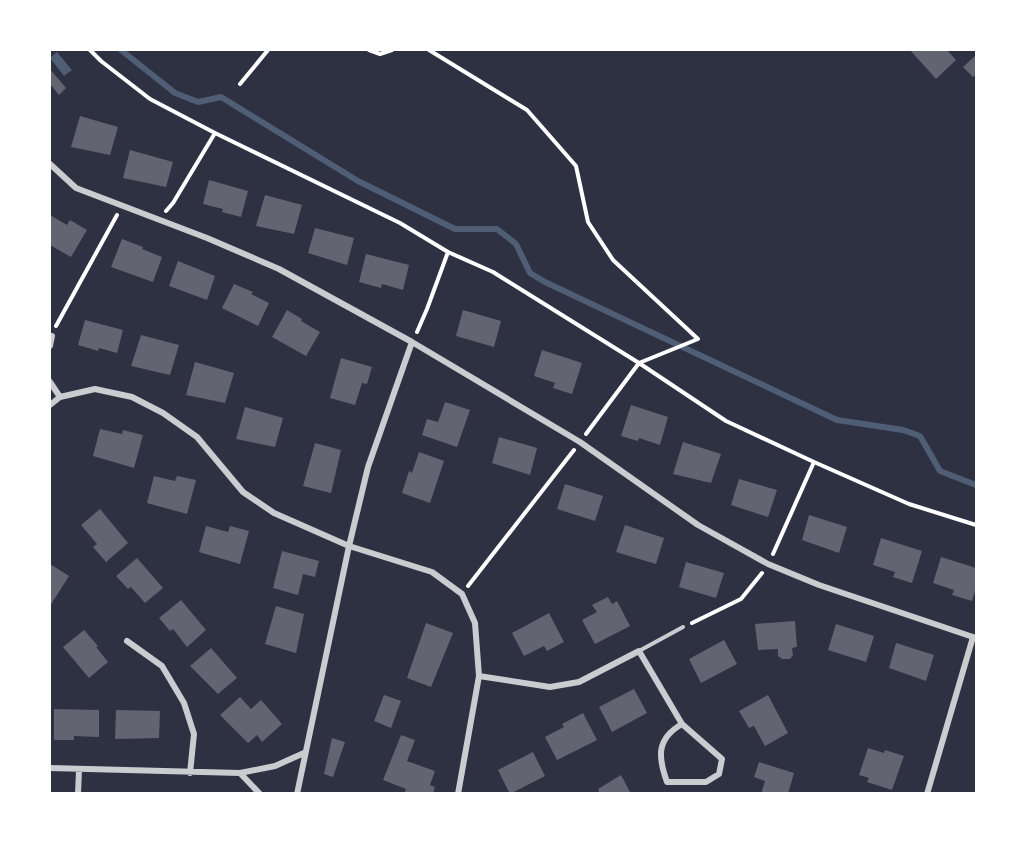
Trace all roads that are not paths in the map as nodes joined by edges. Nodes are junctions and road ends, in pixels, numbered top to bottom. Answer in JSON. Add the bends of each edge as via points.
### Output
{"nodes":[{"id":1,"x":50,"y":164,"type":"edge"},
{"id":2,"x":52,"y":336,"type":"road end"},
{"id":3,"x":412,"y":342,"type":"junction"},
{"id":4,"x":50,"y":346,"type":"edge"},
{"id":5,"x":50,"y":382,"type":"edge"},
{"id":6,"x":60,"y":397,"type":"junction"},
{"id":7,"x":50,"y":405,"type":"edge"},
{"id":8,"x":349,"y":546,"type":"junction"},
{"id":9,"x":683,"y":627,"type":"road end"},
{"id":10,"x":975,"y":637,"type":"edge"},
{"id":11,"x":127,"y":641,"type":"dead end"},
{"id":12,"x":639,"y":651,"type":"junction"},
{"id":13,"x":479,"y":676,"type":"junction"},
{"id":14,"x":682,"y":724,"type":"junction"},
{"id":15,"x":304,"y":753,"type":"junction"},
{"id":16,"x":50,"y":768,"type":"edge"},
{"id":17,"x":79,"y":770,"type":"junction"},
{"id":18,"x":190,"y":773,"type":"junction"},
{"id":19,"x":240,"y":773,"type":"junction"},
{"id":20,"x":78,"y":794,"type":"edge"},
{"id":21,"x":260,"y":794,"type":"edge"},
{"id":22,"x":297,"y":794,"type":"edge"},
{"id":23,"x":458,"y":794,"type":"edge"},
{"id":24,"x":927,"y":794,"type":"edge"}],
"edges":[{"from":1,"to":3,"type":"street","via":[[76,188],[279,269]]},
{"from":2,"to":4,"type":"street"},
{"from":3,"to":8,"type":"street","via":[[368,467]]},
{"from":3,"to":10,"type":"street","via":[[580,442],[698,525],[768,564]]},
{"from":5,"to":6,"type":"street"},
{"from":6,"to":7,"type":"street"},
{"from":6,"to":8,"type":"street","via":[[95,389],[132,397],[198,437],[251,498],[274,513]]},
{"from":8,"to":13,"type":"street","via":[[432,572],[462,594],[475,623]]},
{"from":8,"to":15,"type":"street"},
{"from":9,"to":12,"type":"lane"},
{"from":10,"to":24,"type":"street"},
{"from":11,"to":18,"type":"street","via":[[162,666],[184,703],[194,734]]},
{"from":12,"to":13,"type":"street","via":[[579,682],[550,687]]},
{"from":12,"to":14,"type":"street"},
{"from":13,"to":23,"type":"street"},
{"from":14,"to":14,"type":"street","via":[[672,730],[661,746],[660,762],[667,782],[706,782],[718,774],[722,759]]},
{"from":15,"to":19,"type":"street","via":[[275,766]]},
{"from":15,"to":22,"type":"street"},
{"from":16,"to":17,"type":"street"},
{"from":17,"to":18,"type":"street"},
{"from":17,"to":20,"type":"street"},
{"from":18,"to":19,"type":"street"},
{"from":19,"to":21,"type":"street"}]}
